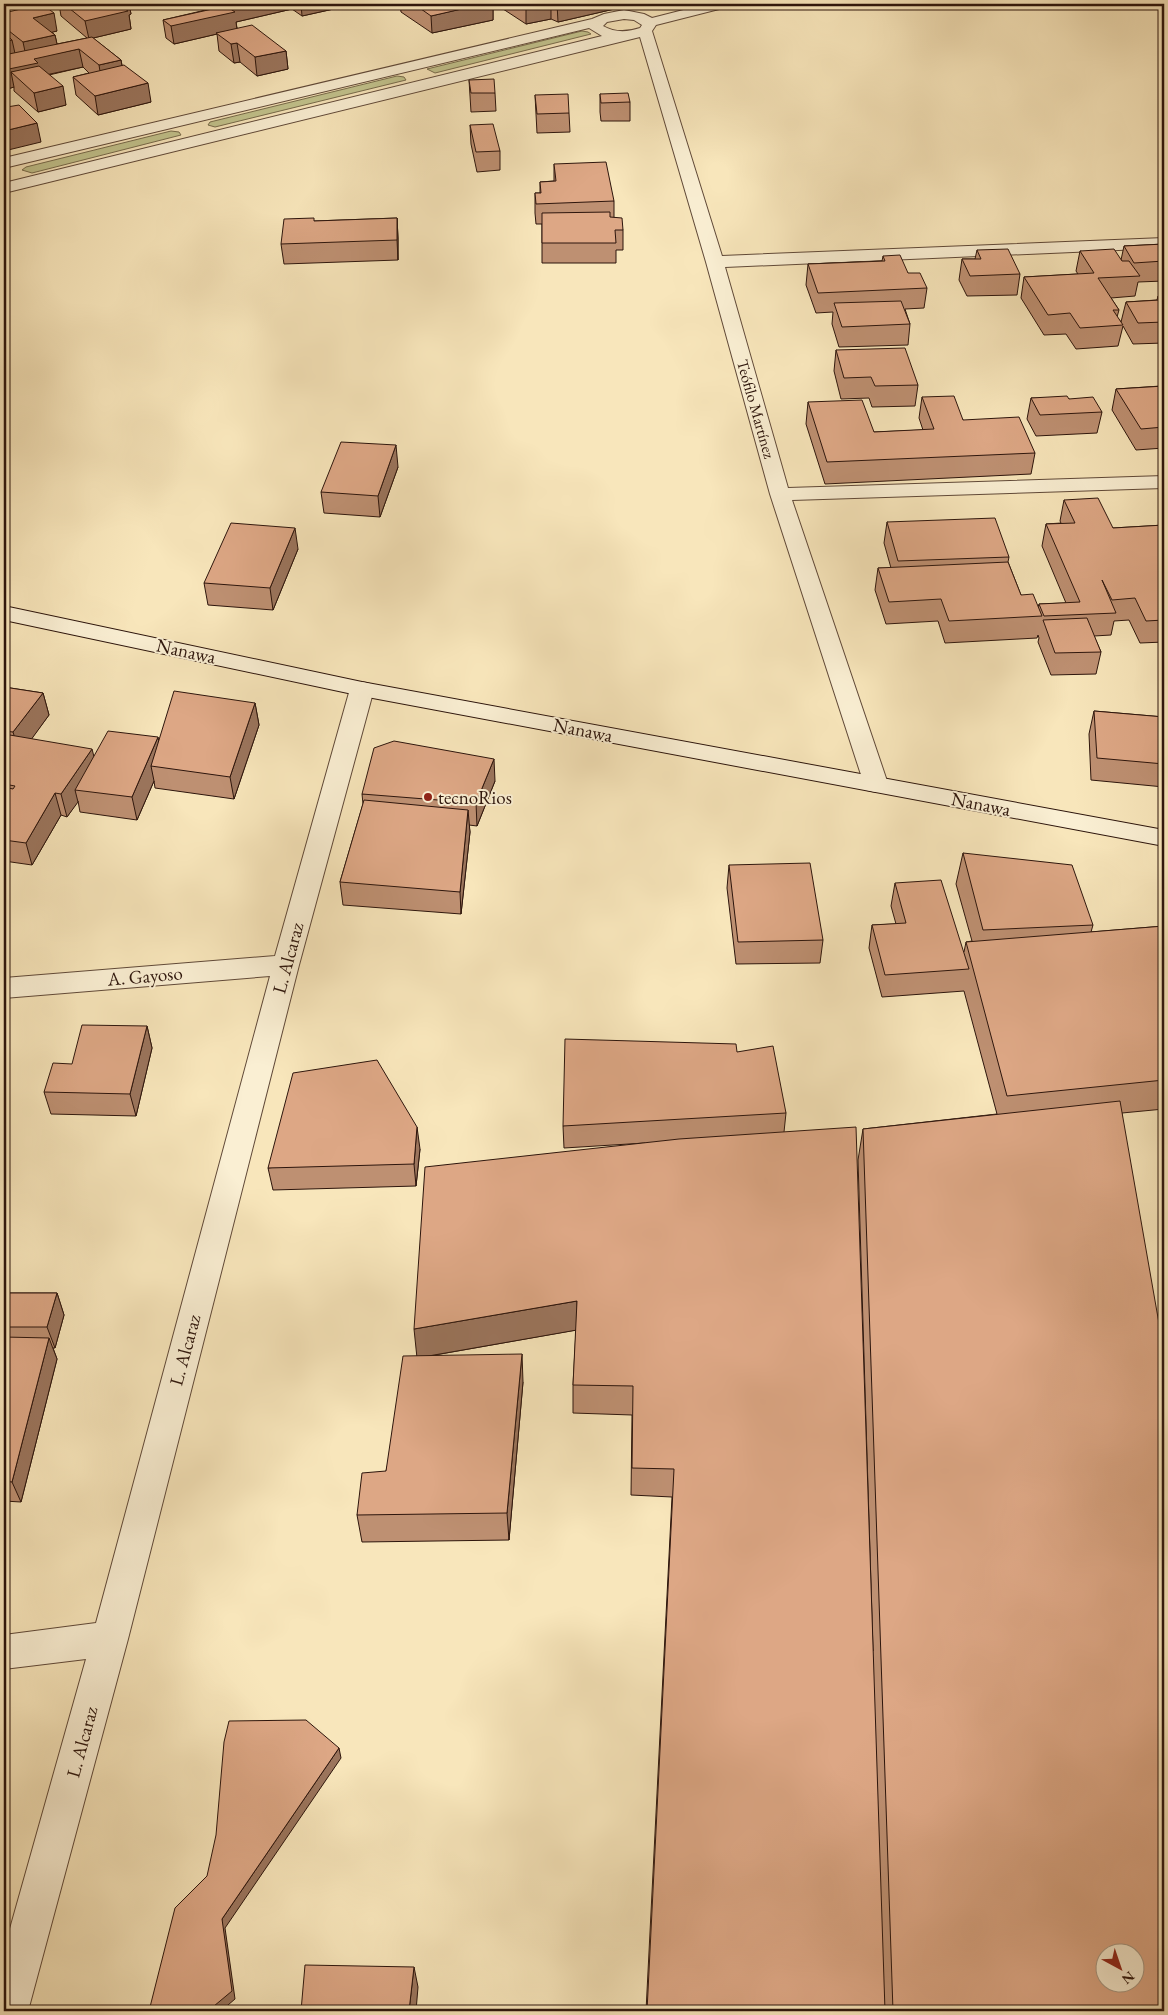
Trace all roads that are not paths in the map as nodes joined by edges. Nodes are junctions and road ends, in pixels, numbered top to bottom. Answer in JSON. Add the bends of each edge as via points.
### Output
{"nodes":[{"id":1,"x":722,"y":4,"type":"edge"},
{"id":2,"x":597,"y":22,"type":"junction"},
{"id":3,"x":647,"y":27,"type":"junction"},
{"id":4,"x":622,"y":35,"type":"junction"},
{"id":5,"x":183,"y":120,"type":"junction"},
{"id":6,"x":204,"y":139,"type":"junction"},
{"id":7,"x":4,"y":162,"type":"edge"},
{"id":8,"x":7,"y":183,"type":"edge"},
{"id":9,"x":1164,"y":243,"type":"edge"},
{"id":10,"x":715,"y":262,"type":"junction"},
{"id":11,"x":1164,"y":482,"type":"edge"},
{"id":12,"x":780,"y":494,"type":"junction"},
{"id":13,"x":4,"y":613,"type":"edge"},
{"id":14,"x":362,"y":689,"type":"junction"},
{"id":15,"x":876,"y":784,"type":"junction"},
{"id":16,"x":1164,"y":838,"type":"edge"},
{"id":17,"x":286,"y":965,"type":"junction"},
{"id":18,"x":4,"y":988,"type":"edge"},
{"id":19,"x":110,"y":1639,"type":"junction"},
{"id":20,"x":4,"y":1652,"type":"edge"},
{"id":21,"x":7,"y":2011,"type":"edge"}],
"edges":[{"from":1,"to":3,"type":"street"},
{"from":2,"to":3,"type":"street","via":[[625,15],[641,18]]},
{"from":2,"to":4,"type":"street","via":[[596,28],[600,31]]},
{"from":2,"to":5,"type":"street"},
{"from":3,"to":4,"type":"street"},
{"from":3,"to":10,"type":"street","name":"Teófilo Martínez"},
{"from":4,"to":6,"type":"street"},
{"from":5,"to":6,"type":"street"},
{"from":5,"to":7,"type":"street"},
{"from":6,"to":8,"type":"street"},
{"from":9,"to":10,"type":"street"},
{"from":10,"to":12,"type":"street","name":"Teófilo Martínez"},
{"from":11,"to":12,"type":"street"},
{"from":12,"to":15,"type":"street","name":"Teófilo Martínez"},
{"from":13,"to":14,"type":"street","name":"Nanawa"},
{"from":14,"to":15,"type":"street","name":"Nanawa"},
{"from":14,"to":17,"type":"street","name":"L. Alcaraz"},
{"from":15,"to":16,"type":"street","name":"Nanawa"},
{"from":17,"to":18,"type":"street","name":"A. Gayoso"},
{"from":17,"to":19,"type":"street","name":"L. Alcaraz"},
{"from":19,"to":20,"type":"street"},
{"from":19,"to":21,"type":"street","name":"L. Alcaraz"}]}
